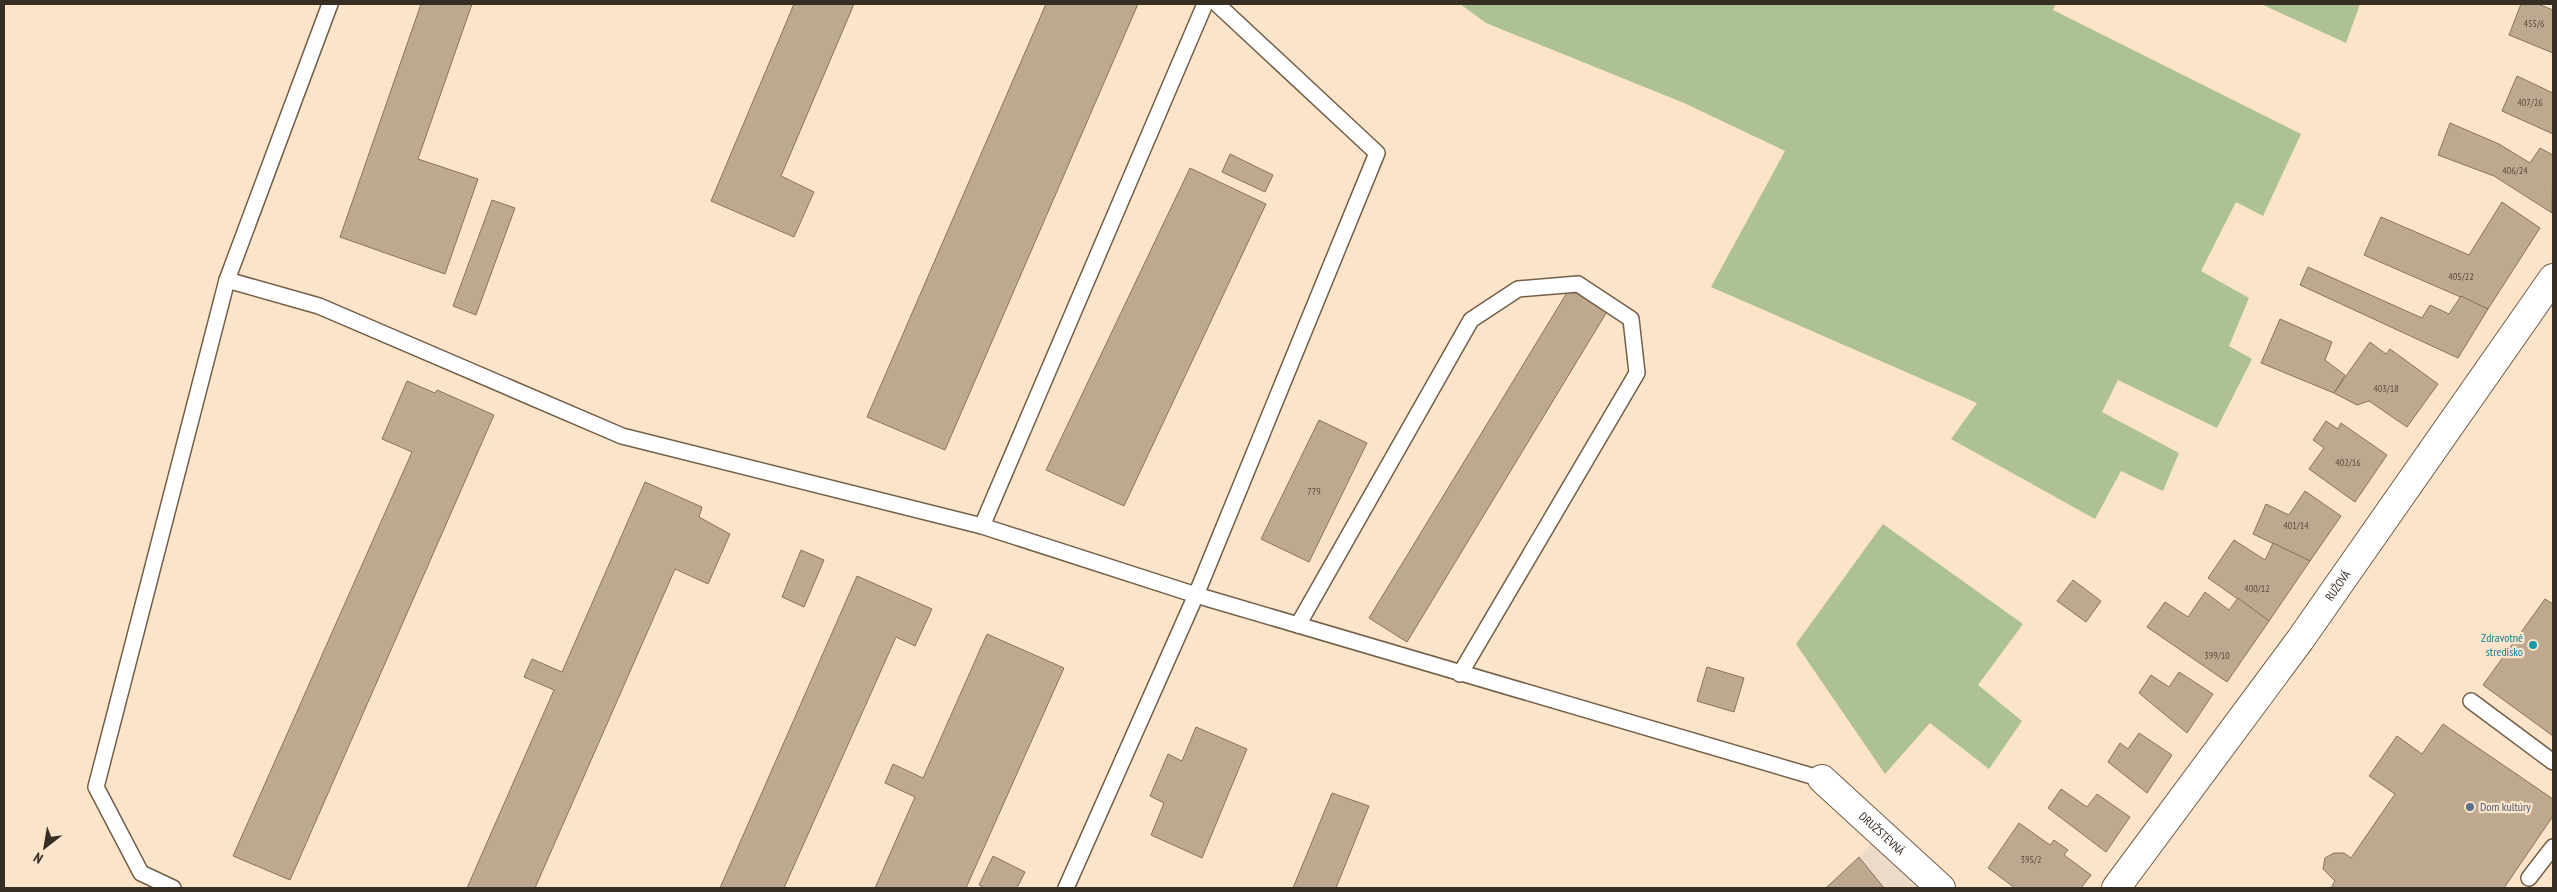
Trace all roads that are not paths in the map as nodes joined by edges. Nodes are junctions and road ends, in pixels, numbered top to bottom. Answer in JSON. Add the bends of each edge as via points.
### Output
{"nodes":[{"id":1,"x":330,"y":4,"type":"edge"},
{"id":2,"x":1205,"y":4,"type":"edge"},
{"id":3,"x":1217,"y":4,"type":"edge"},
{"id":4,"x":2553,"y":278,"type":"edge"},
{"id":5,"x":227,"y":280,"type":"junction"},
{"id":6,"x":982,"y":526,"type":"junction"},
{"id":7,"x":1196,"y":595,"type":"junction"},
{"id":8,"x":1298,"y":625,"type":"junction"},
{"id":9,"x":1460,"y":674,"type":"junction"},
{"id":10,"x":2471,"y":701,"type":"dead end"},
{"id":11,"x":2553,"y":762,"type":"edge"},
{"id":12,"x":1822,"y":779,"type":"joint"},
{"id":13,"x":2553,"y":847,"type":"edge"},
{"id":14,"x":2528,"y":878,"type":"dead end"},
{"id":15,"x":173,"y":888,"type":"edge"},
{"id":16,"x":1066,"y":888,"type":"edge"},
{"id":17,"x":1941,"y":888,"type":"edge"},
{"id":18,"x":2116,"y":888,"type":"edge"}],
"edges":[{"from":1,"to":5,"type":"lane"},
{"from":2,"to":6,"type":"lane"},
{"from":3,"to":7,"type":"lane","via":[[1377,154]]},
{"from":4,"to":18,"type":"street","name":"RUŽOVÁ","via":[[2300,640]]},
{"from":5,"to":6,"type":"lane","via":[[319,306],[622,436]]},
{"from":5,"to":15,"type":"lane","via":[[96,787],[141,873]]},
{"from":6,"to":7,"type":"lane"},
{"from":7,"to":8,"type":"lane"},
{"from":7,"to":16,"type":"lane"},
{"from":8,"to":9,"type":"lane"},
{"from":8,"to":9,"type":"lane","via":[[1471,320],[1518,289],[1578,284],[1631,319],[1637,374]]},
{"from":9,"to":12,"type":"lane"},
{"from":10,"to":11,"type":"lane"},
{"from":12,"to":17,"type":"street","name":"DRUŽSTEVNÁ"},
{"from":13,"to":14,"type":"lane"}]}
